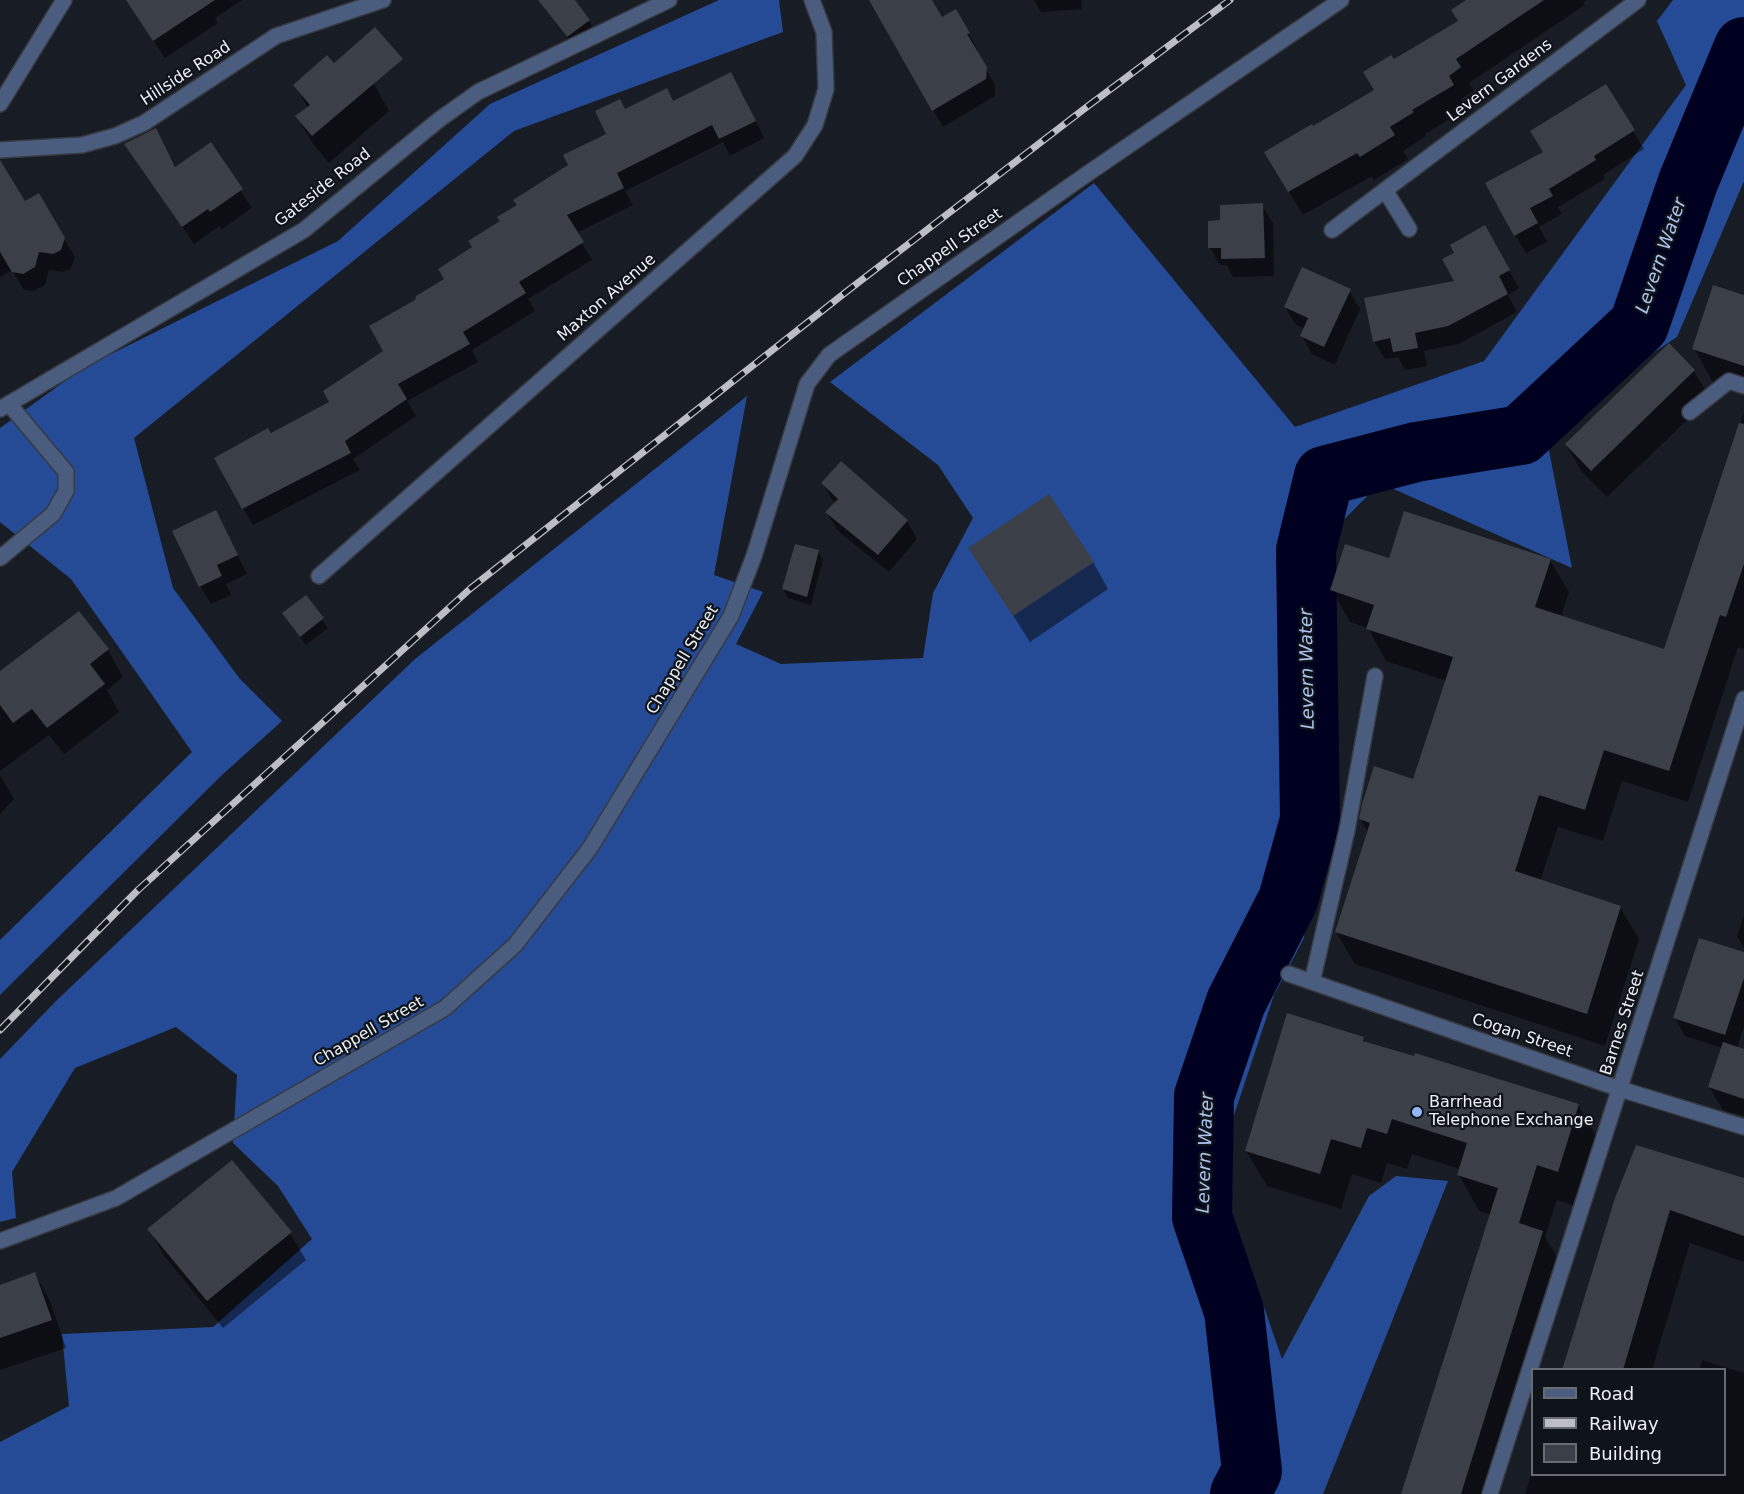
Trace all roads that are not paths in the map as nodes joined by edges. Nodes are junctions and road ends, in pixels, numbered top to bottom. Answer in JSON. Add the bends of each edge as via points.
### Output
{"nodes":[{"id":1,"x":64,"y":0,"type":"edge"},
{"id":2,"x":383,"y":0,"type":"edge"},
{"id":3,"x":669,"y":0,"type":"edge"},
{"id":4,"x":812,"y":0,"type":"edge"},
{"id":5,"x":1341,"y":0,"type":"edge"},
{"id":6,"x":1638,"y":0,"type":"edge"},
{"id":7,"x":0,"y":104,"type":"edge"},
{"id":8,"x":0,"y":150,"type":"edge"},
{"id":9,"x":1385,"y":190,"type":"junction"},
{"id":10,"x":1409,"y":229,"type":"dead end"},
{"id":11,"x":1332,"y":230,"type":"dead end"},
{"id":12,"x":1744,"y":386,"type":"edge"},
{"id":13,"x":5,"y":406,"type":"edge"},
{"id":14,"x":1690,"y":412,"type":"dead end"},
{"id":15,"x":0,"y":558,"type":"edge"},
{"id":16,"x":319,"y":576,"type":"dead end"},
{"id":17,"x":1375,"y":676,"type":"dead end"},
{"id":18,"x":1744,"y":699,"type":"edge"},
{"id":19,"x":1289,"y":974,"type":"dead end"},
{"id":20,"x":1312,"y":982,"type":"junction"},
{"id":21,"x":1620,"y":1089,"type":"junction"},
{"id":22,"x":1744,"y":1127,"type":"edge"},
{"id":23,"x":0,"y":1241,"type":"edge"},
{"id":24,"x":1490,"y":1494,"type":"edge"}],
"edges":[{"from":1,"to":7,"type":"street"},
{"from":2,"to":8,"type":"street","name":"Hillside Road","via":[[276,36],[144,123],[115,136],[82,145]]},
{"from":3,"to":13,"type":"street","name":"Gateside Road","via":[[478,92],[304,230]]},
{"from":4,"to":16,"type":"street","name":"Maxton Avenue","via":[[824,32],[826,89],[815,125],[795,156]]},
{"from":5,"to":23,"type":"street","name":"Chappell Street","via":[[829,355],[807,384],[754,556],[731,616],[590,848],[515,945],[445,1008],[116,1198]]},
{"from":6,"to":9,"type":"street","name":"Levern Gardens"},
{"from":9,"to":10,"type":"street"},
{"from":9,"to":11,"type":"street","name":"Levern Gardens"},
{"from":12,"to":14,"type":"street","via":[[1729,381]]},
{"from":13,"to":15,"type":"street","via":[[66,472],[66,491],[53,514]]},
{"from":17,"to":20,"type":"street","via":[[1345,842]]},
{"from":18,"to":21,"type":"street","name":"Barnes Street"},
{"from":19,"to":20,"type":"street","name":"Cogan Street"},
{"from":20,"to":21,"type":"street","name":"Cogan Street"},
{"from":21,"to":22,"type":"street","name":"Cogan Street"},
{"from":21,"to":24,"type":"street","name":"Barnes Street"}]}
